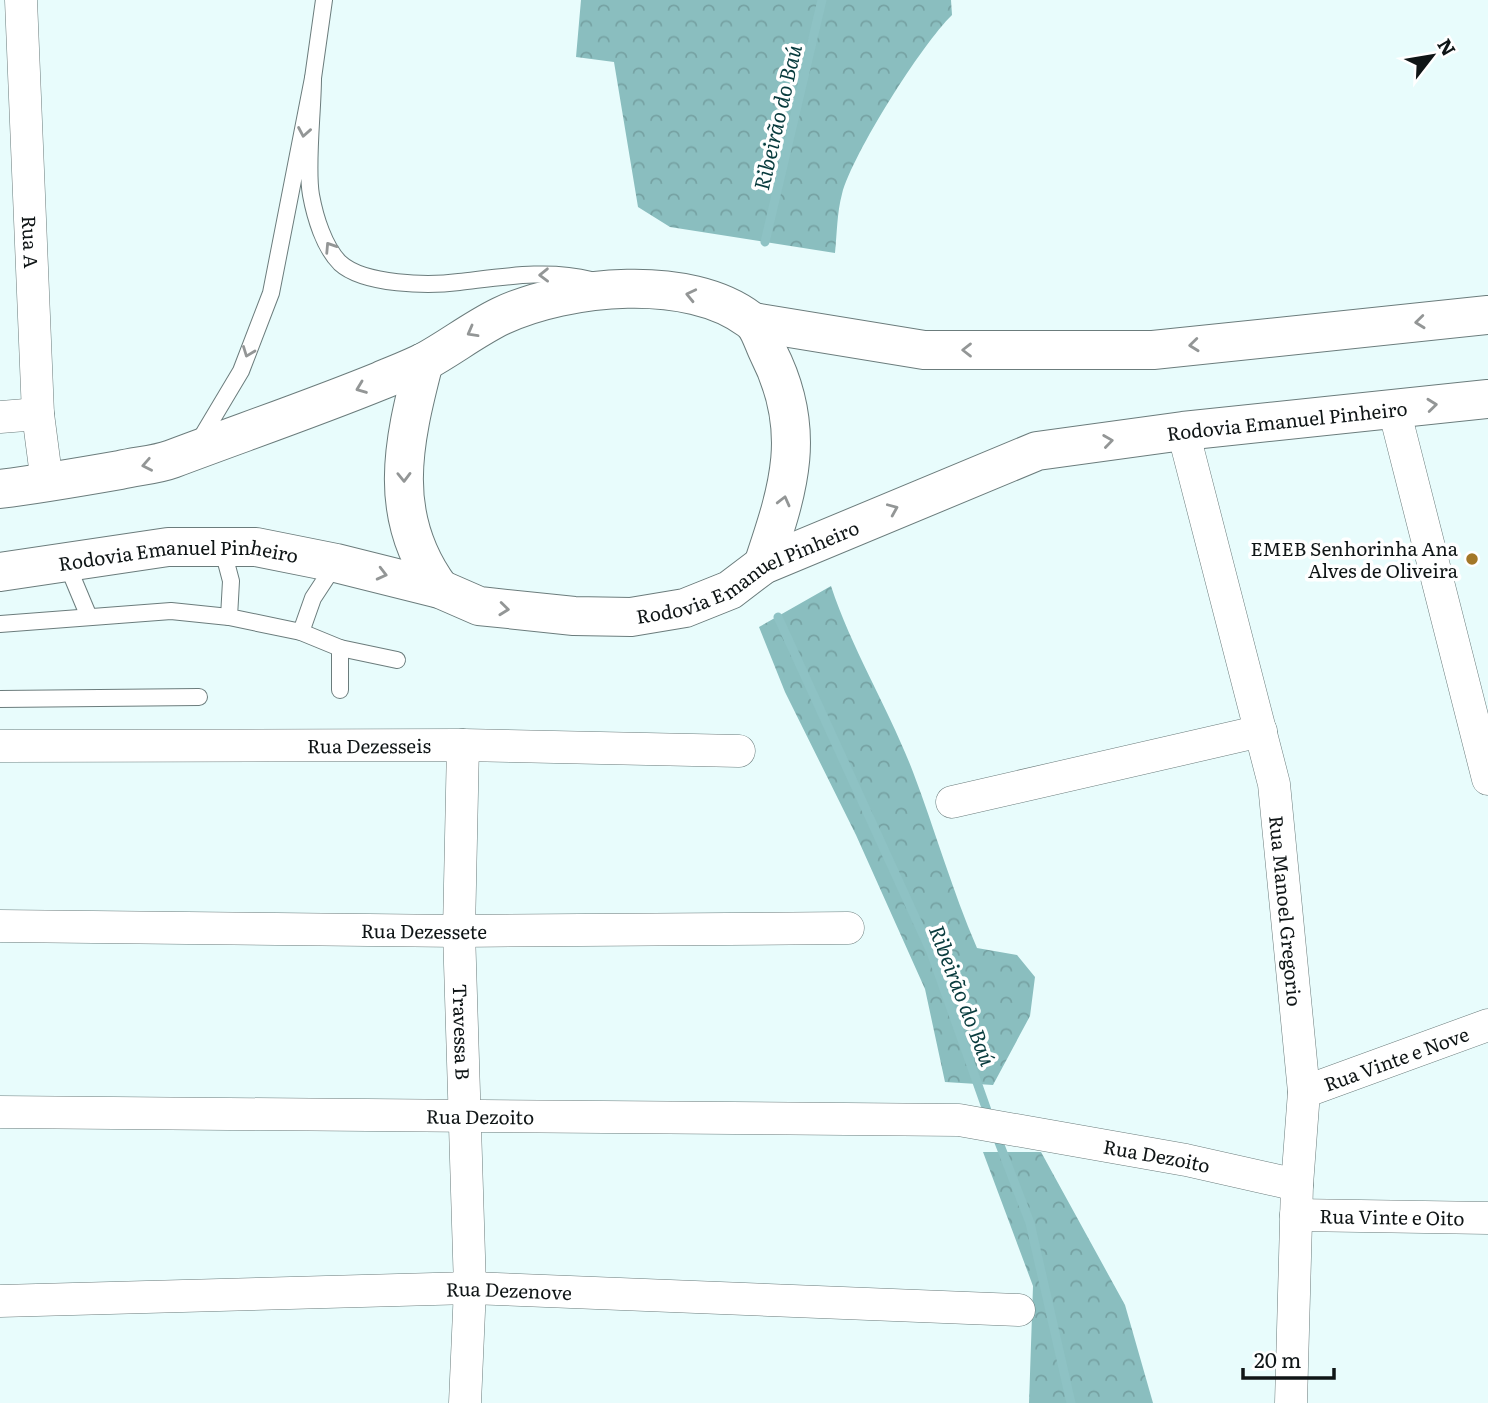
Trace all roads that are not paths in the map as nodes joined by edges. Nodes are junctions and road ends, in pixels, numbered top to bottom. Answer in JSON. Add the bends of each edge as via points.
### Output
{"nodes":[{"id":1,"x":21,"y":0,"type":"edge"},
{"id":2,"x":324,"y":0,"type":"edge"},
{"id":3,"x":313,"y":78,"type":"junction"},
{"id":4,"x":609,"y":289,"type":"junction"},
{"id":5,"x":1488,"y":315,"type":"edge"},
{"id":6,"x":753,"y":322,"type":"junction"},
{"id":7,"x":424,"y":362,"type":"junction"},
{"id":8,"x":1488,"y":399,"type":"edge"},
{"id":9,"x":1394,"y":409,"type":"junction"},
{"id":10,"x":38,"y":414,"type":"junction"},
{"id":11,"x":0,"y":417,"type":"edge"},
{"id":12,"x":1183,"y":431,"type":"junction"},
{"id":13,"x":193,"y":451,"type":"junction"},
{"id":14,"x":47,"y":484,"type":"junction"},
{"id":15,"x":0,"y":489,"type":"edge"},
{"id":16,"x":222,"y":547,"type":"junction"},
{"id":17,"x":66,"y":562,"type":"junction"},
{"id":18,"x":336,"y":562,"type":"junction"},
{"id":19,"x":763,"y":565,"type":"junction"},
{"id":20,"x":0,"y":572,"type":"edge"},
{"id":21,"x":440,"y":589,"type":"junction"},
{"id":22,"x":89,"y":617,"type":"junction"},
{"id":23,"x":229,"y":617,"type":"junction"},
{"id":24,"x":0,"y":624,"type":"edge"},
{"id":25,"x":301,"y":632,"type":"junction"},
{"id":26,"x":340,"y":648,"type":"junction"},
{"id":27,"x":397,"y":660,"type":"dead end"},
{"id":28,"x":340,"y":690,"type":"dead end"},
{"id":29,"x":199,"y":697,"type":"dead end"},
{"id":30,"x":0,"y":699,"type":"edge"},
{"id":31,"x":1261,"y":731,"type":"junction"},
{"id":32,"x":463,"y":745,"type":"junction"},
{"id":33,"x":0,"y":746,"type":"edge"},
{"id":34,"x":739,"y":751,"type":"dead end"},
{"id":35,"x":1488,"y":779,"type":"edge"},
{"id":36,"x":952,"y":802,"type":"dead end"},
{"id":37,"x":0,"y":926,"type":"edge"},
{"id":38,"x":848,"y":928,"type":"dead end"},
{"id":39,"x":459,"y":931,"type":"junction"},
{"id":40,"x":1488,"y":1025,"type":"edge"},
{"id":41,"x":1304,"y":1092,"type":"junction"},
{"id":42,"x":0,"y":1112,"type":"edge"},
{"id":43,"x":466,"y":1115,"type":"junction"},
{"id":44,"x":1296,"y":1200,"type":"junction"},
{"id":45,"x":1488,"y":1218,"type":"edge"},
{"id":46,"x":470,"y":1288,"type":"junction"},
{"id":47,"x":0,"y":1301,"type":"edge"},
{"id":48,"x":1019,"y":1310,"type":"dead end"},
{"id":49,"x":464,"y":1403,"type":"edge"},
{"id":50,"x":1291,"y":1403,"type":"edge"}],
"edges":[{"from":1,"to":10,"type":"street","name":"Rua A"},
{"from":2,"to":3,"type":"lane"},
{"from":4,"to":3,"type":"lane","one_way":true,"via":[[571,275],[505,276],[445,284],[382,282],[341,264],[321,233],[310,194]]},
{"from":3,"to":13,"type":"lane","one_way":true,"via":[[271,293],[241,371]]},
{"from":6,"to":4,"type":"main road","one_way":true,"via":[[724,304],[687,292]]},
{"from":4,"to":7,"type":"main road","one_way":true,"via":[[552,299],[502,315]]},
{"from":5,"to":6,"type":"main road","one_way":true,"via":[[1153,349],[924,350]]},
{"from":19,"to":6,"type":"main road","one_way":true,"via":[[783,506],[794,436],[784,391]]},
{"from":7,"to":13,"type":"main road","one_way":true},
{"from":7,"to":21,"type":"main road","one_way":true,"via":[[408,423],[404,488],[411,538],[421,564]]},
{"from":9,"to":8,"type":"main road","name":"Rodovia Emanuel Pinheiro","one_way":true},
{"from":9,"to":12,"type":"main road","name":"Rodovia Emanuel Pinheiro"},
{"from":9,"to":35,"type":"street"},
{"from":10,"to":11,"type":"street"},
{"from":10,"to":14,"type":"street","name":"Rua A"},
{"from":19,"to":12,"type":"main road","name":"Rodovia Emanuel Pinheiro","one_way":true,"via":[[1037,451]]},
{"from":12,"to":31,"type":"street","name":"Rua Manoel Gregorio"},
{"from":13,"to":14,"type":"main road","one_way":true,"via":[[168,461]]},
{"from":14,"to":15,"type":"main road"},
{"from":16,"to":17,"type":"main road","name":"Rodovia Emanuel Pinheiro","via":[[168,547]]},
{"from":16,"to":18,"type":"main road","name":"Rodovia Emanuel Pinheiro","via":[[256,547]]},
{"from":16,"to":23,"type":"lane","via":[[231,581]]},
{"from":17,"to":20,"type":"main road","name":"Rodovia Emanuel Pinheiro"},
{"from":17,"to":22,"type":"lane"},
{"from":18,"to":21,"type":"main road","name":"Rodovia Emanuel Pinheiro","one_way":true},
{"from":18,"to":25,"type":"lane","via":[[313,598]]},
{"from":21,"to":19,"type":"main road","name":"Rodovia Emanuel Pinheiro","one_way":true,"via":[[479,606],[574,617],[631,617],[685,608],[730,590]]},
{"from":22,"to":23,"type":"lane","via":[[171,611]]},
{"from":22,"to":24,"type":"lane"},
{"from":23,"to":25,"type":"lane"},
{"from":25,"to":26,"type":"lane"},
{"from":26,"to":27,"type":"lane"},
{"from":26,"to":28,"type":"lane"},
{"from":29,"to":30,"type":"lane"},
{"from":31,"to":36,"type":"street"},
{"from":31,"to":41,"type":"street","name":"Rua Manoel Gregorio","via":[[1275,784]]},
{"from":32,"to":33,"type":"street","name":"Rua Dezesseis"},
{"from":32,"to":34,"type":"street","name":"Rua Dezesseis"},
{"from":32,"to":39,"type":"street","name":"Travessa B"},
{"from":37,"to":39,"type":"street","name":"Rua Dezessete"},
{"from":38,"to":39,"type":"street","name":"Rua Dezessete"},
{"from":39,"to":43,"type":"street","name":"Travessa B"},
{"from":40,"to":41,"type":"street","name":"Rua Vinte e Nove"},
{"from":41,"to":44,"type":"street","name":"Rua Manoel Gregorio"},
{"from":42,"to":43,"type":"street","name":"Rua Dezoito"},
{"from":43,"to":44,"type":"street","name":"Rua Dezoito","via":[[959,1120],[1186,1160]]},
{"from":43,"to":46,"type":"street","name":"Travessa B"},
{"from":44,"to":45,"type":"street","name":"Rua Vinte e Oito"},
{"from":44,"to":50,"type":"street","name":"Rua Manoel Gregorio"},
{"from":46,"to":47,"type":"street","name":"Rua Dezenove"},
{"from":46,"to":48,"type":"street","name":"Rua Dezenove"},
{"from":46,"to":49,"type":"street","name":"Travessa B"}]}
